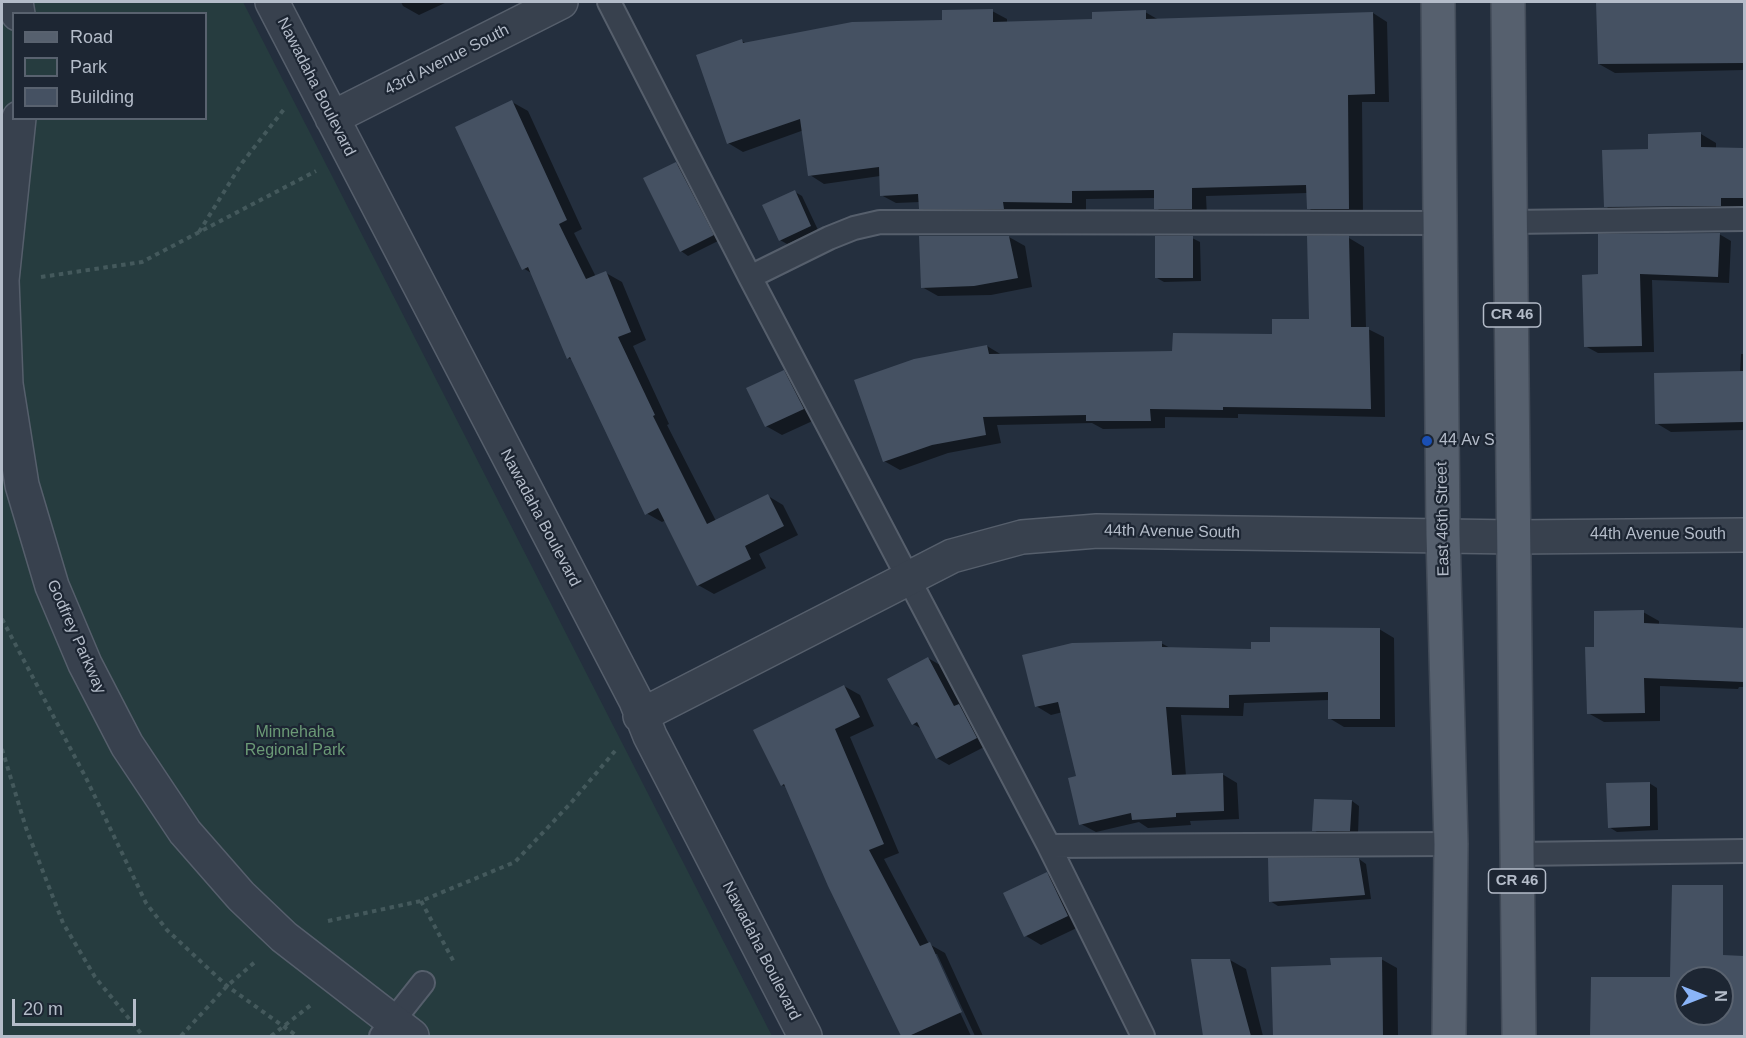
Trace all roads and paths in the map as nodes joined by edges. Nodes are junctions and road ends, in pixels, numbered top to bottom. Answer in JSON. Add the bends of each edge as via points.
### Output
{"nodes":[{"id":1,"x":272,"y":2,"type":"edge"},
{"id":2,"x":561,"y":2,"type":"edge"},
{"id":3,"x":609,"y":2,"type":"edge"},
{"id":4,"x":1438,"y":2,"type":"edge"},
{"id":5,"x":1508,"y":2,"type":"edge"},
{"id":6,"x":288,"y":105,"type":"dead end"},
{"id":7,"x":332,"y":117,"type":"junction"},
{"id":8,"x":18,"y":120,"type":"edge"},
{"id":9,"x":322,"y":168,"type":"dead end"},
{"id":10,"x":6,"y":208,"type":"edge"},
{"id":11,"x":1744,"y":219,"type":"edge"},
{"id":12,"x":1510,"y":222,"type":"junction"},
{"id":13,"x":1441,"y":223,"type":"junction"},
{"id":14,"x":198,"y":233,"type":"junction"},
{"id":15,"x":37,"y":277,"type":"dead end"},
{"id":16,"x":750,"y":277,"type":"junction"},
{"id":17,"x":1443,"y":535,"type":"junction"},
{"id":18,"x":1744,"y":535,"type":"edge"},
{"id":19,"x":1515,"y":537,"type":"junction"},
{"id":20,"x":908,"y":578,"type":"junction"},
{"id":21,"x":2,"y":619,"type":"edge"},
{"id":22,"x":640,"y":716,"type":"junction"},
{"id":23,"x":618,"y":747,"type":"dead end"},
{"id":24,"x":2,"y":749,"type":"edge"},
{"id":25,"x":1451,"y":844,"type":"junction"},
{"id":26,"x":1049,"y":846,"type":"junction"},
{"id":27,"x":1744,"y":850,"type":"edge"},
{"id":28,"x":1517,"y":854,"type":"junction"},
{"id":29,"x":421,"y":901,"type":"junction"},
{"id":30,"x":324,"y":922,"type":"dead end"},
{"id":31,"x":257,"y":960,"type":"dead end"},
{"id":32,"x":455,"y":964,"type":"dead end"},
{"id":33,"x":342,"y":981,"type":"junction"},
{"id":34,"x":423,"y":983,"type":"dead end"},
{"id":35,"x":227,"y":986,"type":"junction"},
{"id":36,"x":284,"y":1027,"type":"junction"},
{"id":37,"x":395,"y":1031,"type":"edge"},
{"id":38,"x":143,"y":1036,"type":"edge"},
{"id":39,"x":181,"y":1036,"type":"edge"},
{"id":40,"x":271,"y":1036,"type":"edge"},
{"id":41,"x":297,"y":1036,"type":"edge"},
{"id":42,"x":805,"y":1036,"type":"edge"},
{"id":43,"x":1143,"y":1036,"type":"edge"},
{"id":44,"x":1449,"y":1036,"type":"edge"},
{"id":45,"x":1519,"y":1036,"type":"edge"}],
"edges":[{"from":1,"to":7,"type":"street","name":"Nawadaha Boulevard"},
{"from":2,"to":7,"type":"street","name":"43rd Avenue South"},
{"from":3,"to":16,"type":"lane"},
{"from":4,"to":13,"type":"main road","name":"East 46th Street"},
{"from":5,"to":12,"type":"main road","number":"CR 46"},
{"from":6,"to":14,"type":"path","via":[[242,163]]},
{"from":7,"to":22,"type":"street","name":"Nawadaha Boulevard","via":[[636,701]]},
{"from":8,"to":10,"type":"street","name":"Godfrey Parkway"},
{"from":9,"to":14,"type":"path"},
{"from":10,"to":33,"type":"street","name":"Godfrey Parkway","via":[[2,280],[6,384],[22,484],[52,586],[85,664],[127,745],[184,832],[284,937]]},
{"from":11,"to":12,"type":"lane"},
{"from":12,"to":19,"type":"main road","number":"CR 46"},
{"from":13,"to":16,"type":"lane","via":[[880,222],[829,238]]},
{"from":13,"to":17,"type":"main road","name":"East 46th Street"},
{"from":14,"to":15,"type":"path","via":[[142,262]]},
{"from":16,"to":20,"type":"lane"},
{"from":17,"to":19,"type":"street","name":"44th Avenue South"},
{"from":17,"to":20,"type":"street","name":"44th Avenue South","via":[[1096,531],[1022,537],[952,556]]},
{"from":17,"to":25,"type":"main road","name":"East 46th Street"},
{"from":18,"to":19,"type":"street","name":"44th Avenue South"},
{"from":19,"to":28,"type":"main road","number":"CR 46"},
{"from":20,"to":22,"type":"street","name":"44th Avenue South"},
{"from":20,"to":26,"type":"lane"},
{"from":21,"to":35,"type":"path","via":[[86,778],[146,903],[167,930]]},
{"from":22,"to":42,"type":"street","name":"Nawadaha Boulevard"},
{"from":23,"to":29,"type":"path","via":[[515,862]]},
{"from":24,"to":38,"type":"path","via":[[26,828],[63,923],[95,976]]},
{"from":25,"to":26,"type":"lane"},
{"from":25,"to":44,"type":"main road","name":"East 46th Street"},
{"from":26,"to":43,"type":"lane"},
{"from":27,"to":28,"type":"lane"},
{"from":28,"to":45,"type":"main road","number":"CR 46"},
{"from":29,"to":30,"type":"path"},
{"from":29,"to":32,"type":"path"},
{"from":31,"to":35,"type":"path"},
{"from":33,"to":36,"type":"path"},
{"from":33,"to":37,"type":"street","name":"Godfrey Parkway"},
{"from":34,"to":37,"type":"lane"},
{"from":35,"to":36,"type":"path"},
{"from":35,"to":39,"type":"path"},
{"from":36,"to":40,"type":"path"},
{"from":36,"to":41,"type":"path"}]}
